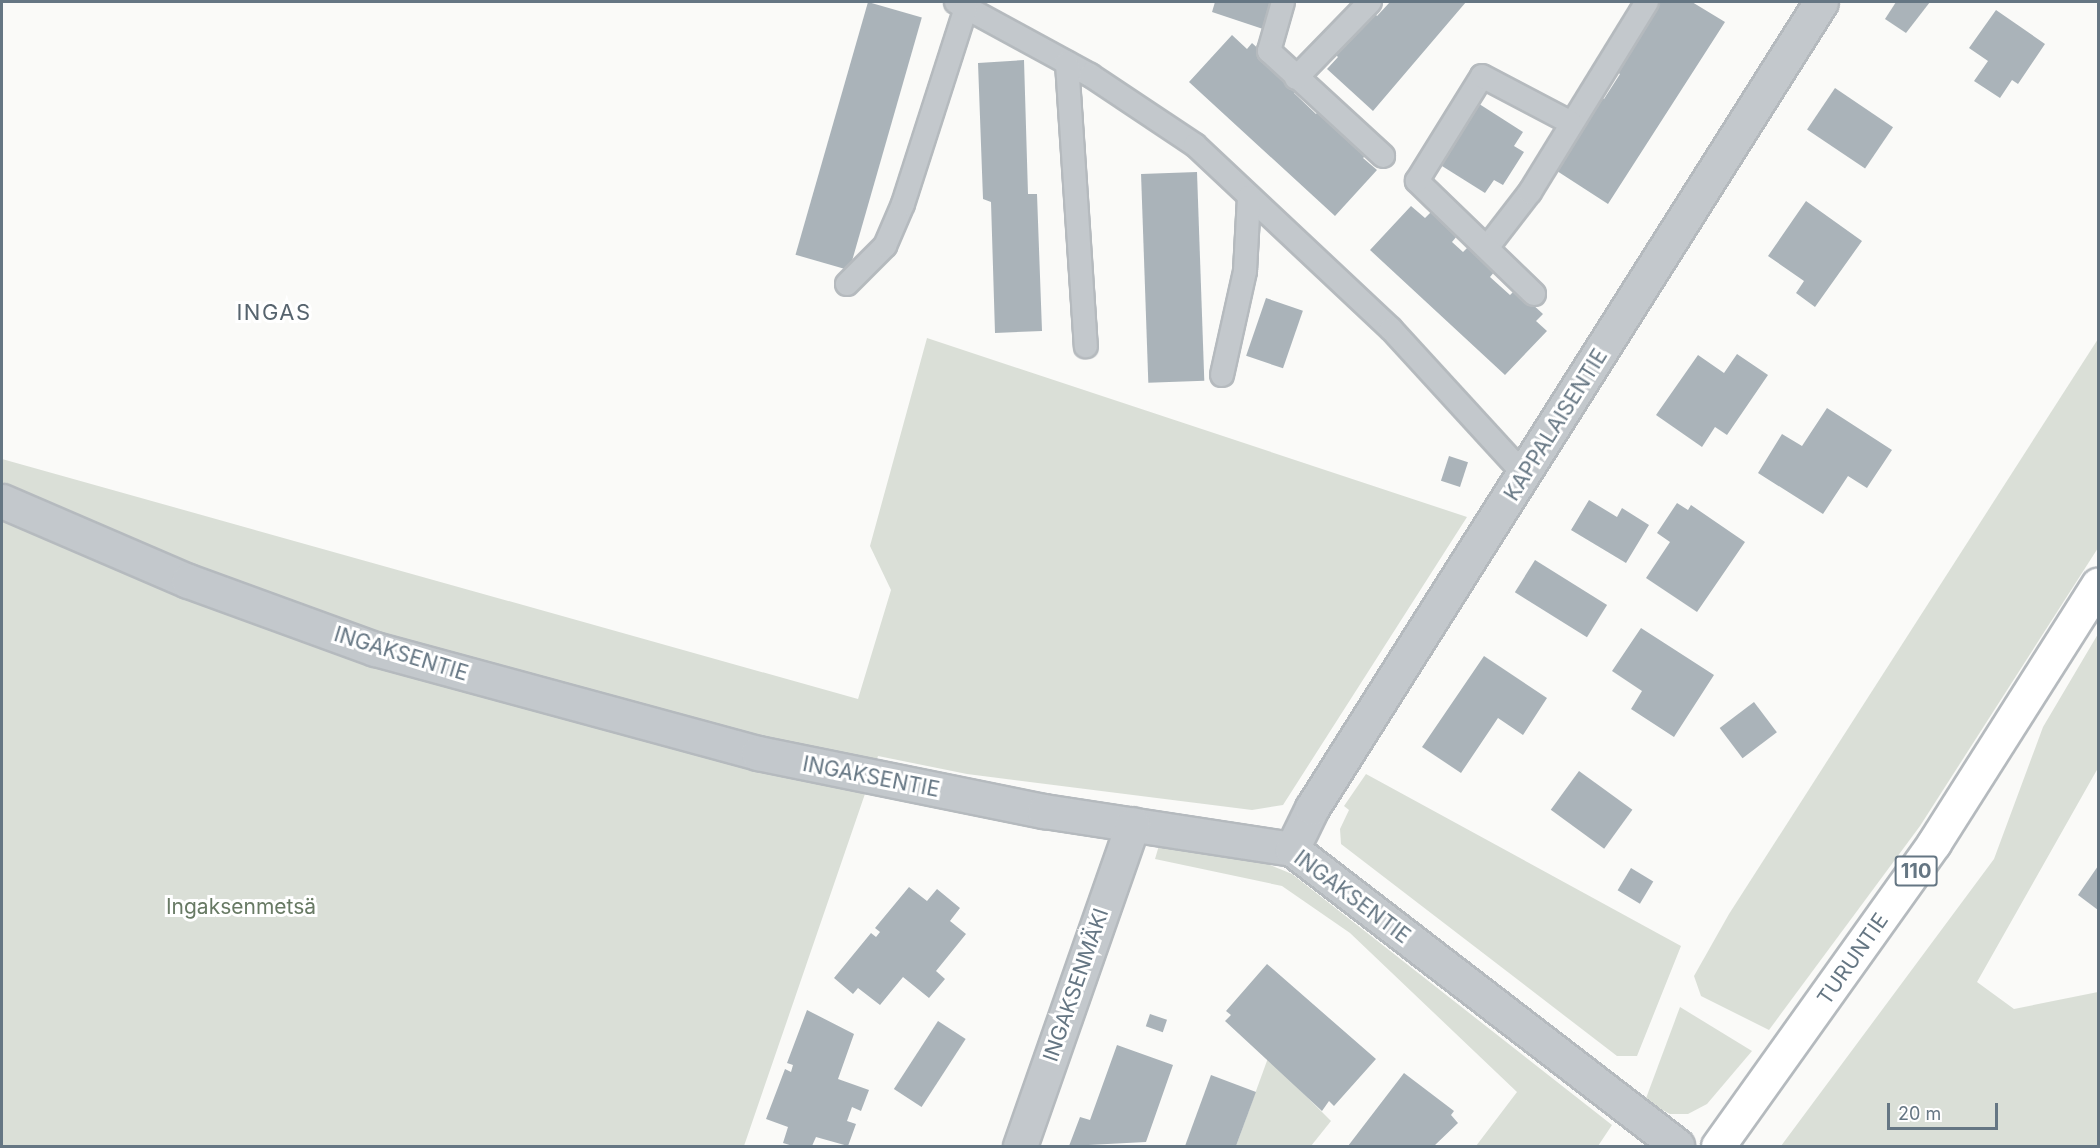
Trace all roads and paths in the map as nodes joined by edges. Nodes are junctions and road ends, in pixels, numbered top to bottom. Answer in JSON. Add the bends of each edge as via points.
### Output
{"nodes":[{"id":1,"x":1283,"y":2,"type":"edge"},
{"id":2,"x":1370,"y":2,"type":"edge"},
{"id":3,"x":1647,"y":2,"type":"edge"},
{"id":4,"x":1821,"y":2,"type":"edge"},
{"id":5,"x":961,"y":5,"type":"edge"},
{"id":6,"x":1067,"y":63,"type":"junction"},
{"id":7,"x":1296,"y":78,"type":"junction"},
{"id":8,"x":1571,"y":123,"type":"junction"},
{"id":9,"x":1383,"y":156,"type":"dead end"},
{"id":10,"x":1249,"y":197,"type":"junction"},
{"id":11,"x":1489,"y":245,"type":"junction"},
{"id":12,"x":847,"y":284,"type":"dead end"},
{"id":13,"x":1534,"y":294,"type":"dead end"},
{"id":14,"x":1086,"y":346,"type":"dead end"},
{"id":15,"x":1222,"y":375,"type":"dead end"},
{"id":16,"x":1525,"y":475,"type":"junction"},
{"id":17,"x":2,"y":501,"type":"edge"},
{"id":18,"x":2098,"y":585,"type":"edge"},
{"id":19,"x":1133,"y":824,"type":"junction"},
{"id":20,"x":1292,"y":849,"type":"junction"},
{"id":21,"x":1020,"y":1146,"type":"edge"},
{"id":22,"x":1677,"y":1146,"type":"edge"},
{"id":23,"x":1718,"y":1146,"type":"edge"}],
"edges":[{"from":1,"to":7,"type":"lane","via":[[1269,51]]},
{"from":2,"to":7,"type":"lane"},
{"from":3,"to":8,"type":"lane"},
{"from":4,"to":16,"type":"street","name":"KAPPALAISENTIE"},
{"from":5,"to":6,"type":"lane"},
{"from":5,"to":12,"type":"lane","via":[[885,246]]},
{"from":6,"to":10,"type":"lane","via":[[1142,106]]},
{"from":6,"to":14,"type":"lane"},
{"from":7,"to":9,"type":"lane"},
{"from":8,"to":11,"type":"lane","via":[[1530,192]]},
{"from":8,"to":11,"type":"lane","via":[[1482,76],[1417,181]]},
{"from":10,"to":15,"type":"lane","via":[[1245,271]]},
{"from":10,"to":16,"type":"lane","via":[[1391,329]]},
{"from":11,"to":13,"type":"lane"},
{"from":16,"to":20,"type":"street","name":"KAPPALAISENTIE","via":[[1312,808]]},
{"from":17,"to":19,"type":"street","name":"INGAKSENTIE","via":[[188,581],[375,649],[803,764]]},
{"from":18,"to":23,"type":"main road","name":"TURUNTIE","number":"110","via":[[1941,834]]},
{"from":19,"to":20,"type":"street","name":"INGAKSENTIE"},
{"from":19,"to":21,"type":"street","name":"INGAKSENMÄKI"},
{"from":20,"to":22,"type":"street","name":"INGAKSENTIE"}]}
